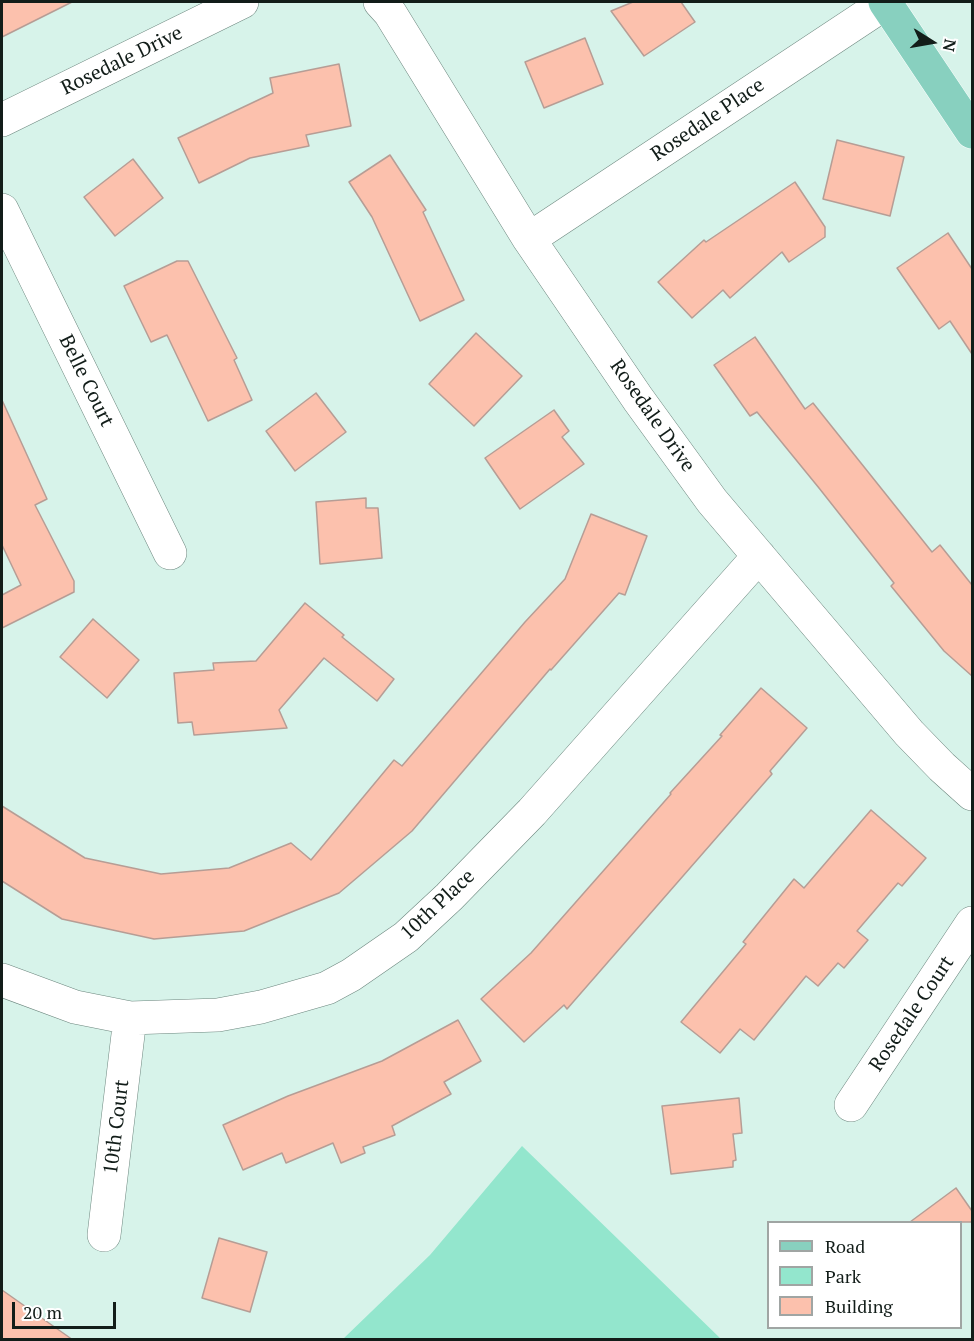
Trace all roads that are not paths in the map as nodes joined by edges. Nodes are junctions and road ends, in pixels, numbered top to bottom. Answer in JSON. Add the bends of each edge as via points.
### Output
{"nodes":[{"id":1,"x":242,"y":2,"type":"edge"},
{"id":2,"x":380,"y":2,"type":"edge"},
{"id":3,"x":886,"y":2,"type":"edge"},
{"id":4,"x":2,"y":120,"type":"edge"},
{"id":5,"x":972,"y":132,"type":"edge"},
{"id":6,"x":2,"y":210,"type":"edge"},
{"id":7,"x":529,"y":239,"type":"junction"},
{"id":8,"x":170,"y":553,"type":"dead end"},
{"id":9,"x":759,"y":556,"type":"junction"},
{"id":10,"x":972,"y":794,"type":"edge"},
{"id":11,"x":972,"y":923,"type":"edge"},
{"id":12,"x":2,"y":980,"type":"edge"},
{"id":13,"x":130,"y":1018,"type":"junction"},
{"id":14,"x":851,"y":1104,"type":"dead end"},
{"id":15,"x":105,"y":1235,"type":"dead end"}],
"edges":[{"from":1,"to":4,"type":"street","name":"Rosedale Drive"},
{"from":2,"to":7,"type":"street","name":"Rosedale Drive"},
{"from":3,"to":5,"type":"main road"},
{"from":3,"to":7,"type":"street","name":"Rosedale Place"},
{"from":6,"to":8,"type":"street","name":"Belle Court"},
{"from":7,"to":9,"type":"street","name":"Rosedale Drive","via":[[711,501]]},
{"from":9,"to":10,"type":"street","name":"Rosedale Drive","via":[[909,733]]},
{"from":9,"to":13,"type":"street","name":"10th Place","via":[[532,812],[406,937],[351,975],[297,997],[218,1015]]},
{"from":11,"to":14,"type":"street","name":"Rosedale Court"},
{"from":12,"to":13,"type":"street","name":"10th Place","via":[[75,1006]]},
{"from":13,"to":15,"type":"street","name":"10th Court"}]}
